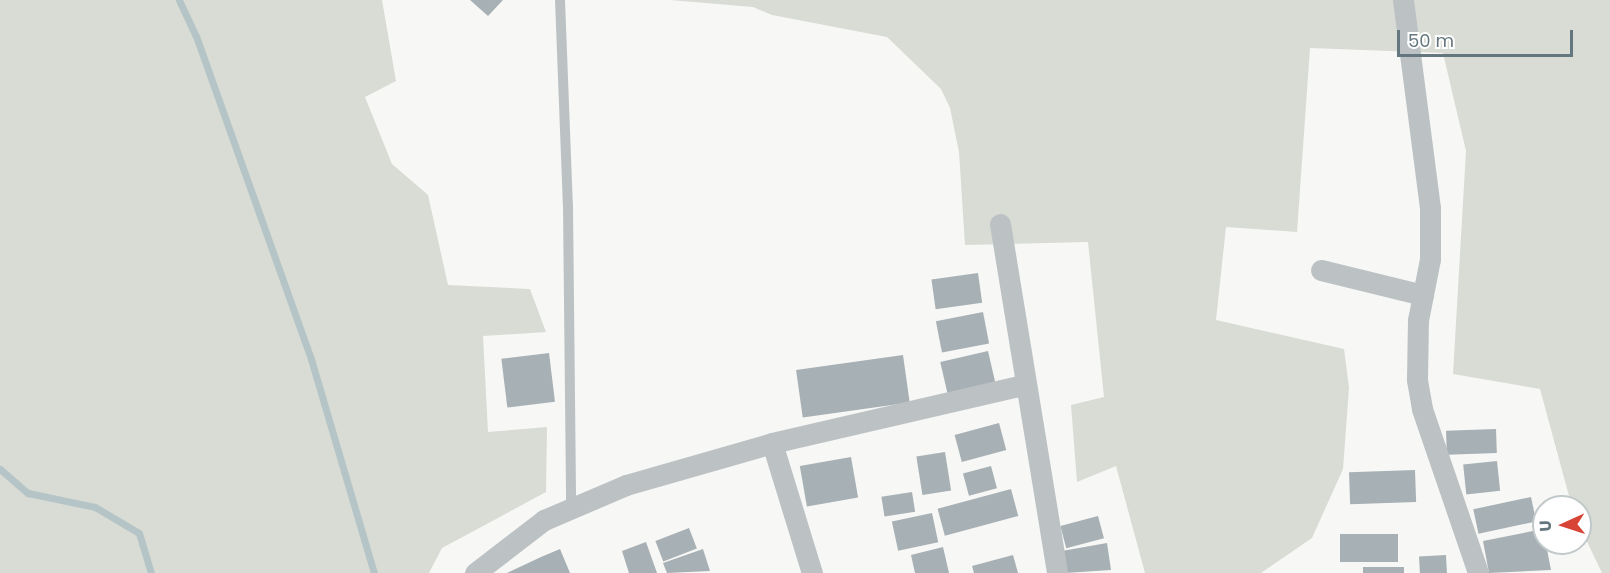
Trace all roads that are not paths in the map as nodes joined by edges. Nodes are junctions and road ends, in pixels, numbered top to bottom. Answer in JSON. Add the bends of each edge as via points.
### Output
{"nodes":[{"id":1,"x":560,"y":0,"type":"edge"},
{"id":2,"x":1403,"y":0,"type":"edge"},
{"id":3,"x":1000,"y":224,"type":"dead end"},
{"id":4,"x":1321,"y":270,"type":"dead end"},
{"id":5,"x":1423,"y":295,"type":"junction"},
{"id":6,"x":1024,"y":385,"type":"junction"},
{"id":7,"x":772,"y":443,"type":"junction"},
{"id":8,"x":571,"y":508,"type":"junction"},
{"id":9,"x":475,"y":573,"type":"edge"},
{"id":10,"x":812,"y":573,"type":"edge"},
{"id":11,"x":1057,"y":573,"type":"edge"},
{"id":12,"x":1478,"y":573,"type":"edge"}],
"edges":[{"from":1,"to":8,"type":"lane","via":[[568,206]]},
{"from":2,"to":5,"type":"street","via":[[1430,208],[1430,259]]},
{"from":3,"to":6,"type":"street"},
{"from":4,"to":5,"type":"street"},
{"from":5,"to":12,"type":"street","via":[[1416,352],[1422,408]]},
{"from":6,"to":7,"type":"street"},
{"from":6,"to":11,"type":"street"},
{"from":7,"to":8,"type":"street","via":[[626,485]]},
{"from":7,"to":10,"type":"street"},
{"from":8,"to":9,"type":"street","via":[[544,520]]}]}
